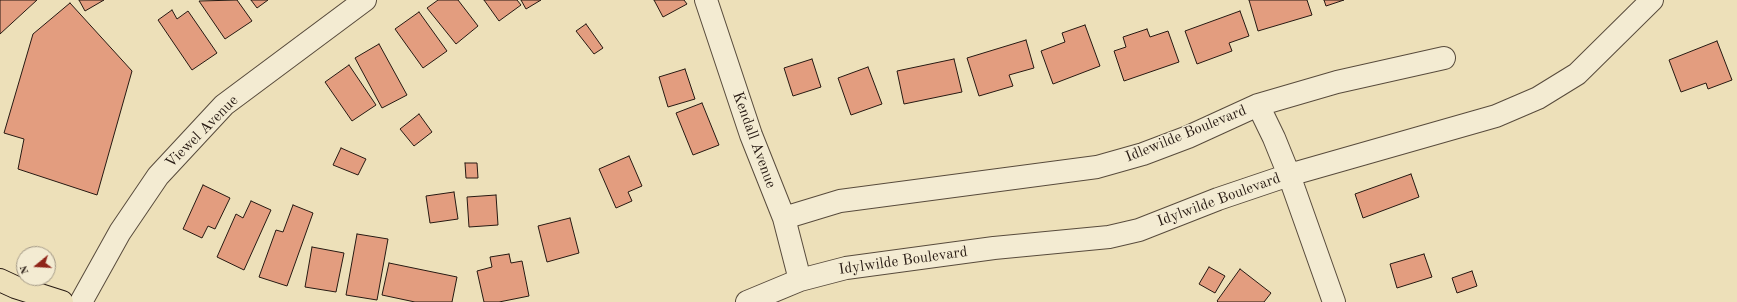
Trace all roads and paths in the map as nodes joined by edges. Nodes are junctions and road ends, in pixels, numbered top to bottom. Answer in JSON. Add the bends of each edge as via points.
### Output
{"nodes":[{"id":1,"x":365,"y":0,"type":"edge"},
{"id":2,"x":706,"y":0,"type":"edge"},
{"id":3,"x":1652,"y":0,"type":"edge"},
{"id":4,"x":1444,"y":58,"type":"dead end"},
{"id":5,"x":1258,"y":105,"type":"junction"},
{"id":6,"x":1289,"y":175,"type":"junction"},
{"id":7,"x":784,"y":218,"type":"junction"},
{"id":8,"x":800,"y":280,"type":"junction"},
{"id":9,"x":11,"y":289,"type":"edge"},
{"id":10,"x":62,"y":302,"type":"edge"},
{"id":11,"x":81,"y":302,"type":"edge"},
{"id":12,"x":747,"y":302,"type":"edge"},
{"id":13,"x":1334,"y":302,"type":"edge"}],
"edges":[{"from":1,"to":11,"type":"street","name":"Viewel Avenue","via":[[224,105],[158,176],[120,232]]},
{"from":2,"to":7,"type":"street","name":"Kendall Avenue","via":[[751,135]]},
{"from":3,"to":6,"type":"street","name":"Idylwilde Boulevard","via":[[1577,74],[1538,98],[1496,116]]},
{"from":4,"to":5,"type":"street","name":"Idlewilde Boulevard","via":[[1337,82]]},
{"from":5,"to":6,"type":"street"},
{"from":5,"to":7,"type":"street","name":"Idlewilde Boulevard","via":[[1188,137],[1143,154],[1097,167],[840,201]]},
{"from":6,"to":8,"type":"street","name":"Idylwilde Boulevard","via":[[1138,230],[1109,237],[994,248],[846,268]]},
{"from":6,"to":13,"type":"street"},
{"from":7,"to":8,"type":"street","name":"Kendall Avenue"},
{"from":8,"to":12,"type":"street","name":"Idylwilde Boulevard"},
{"from":9,"to":10,"type":"main road"}]}
